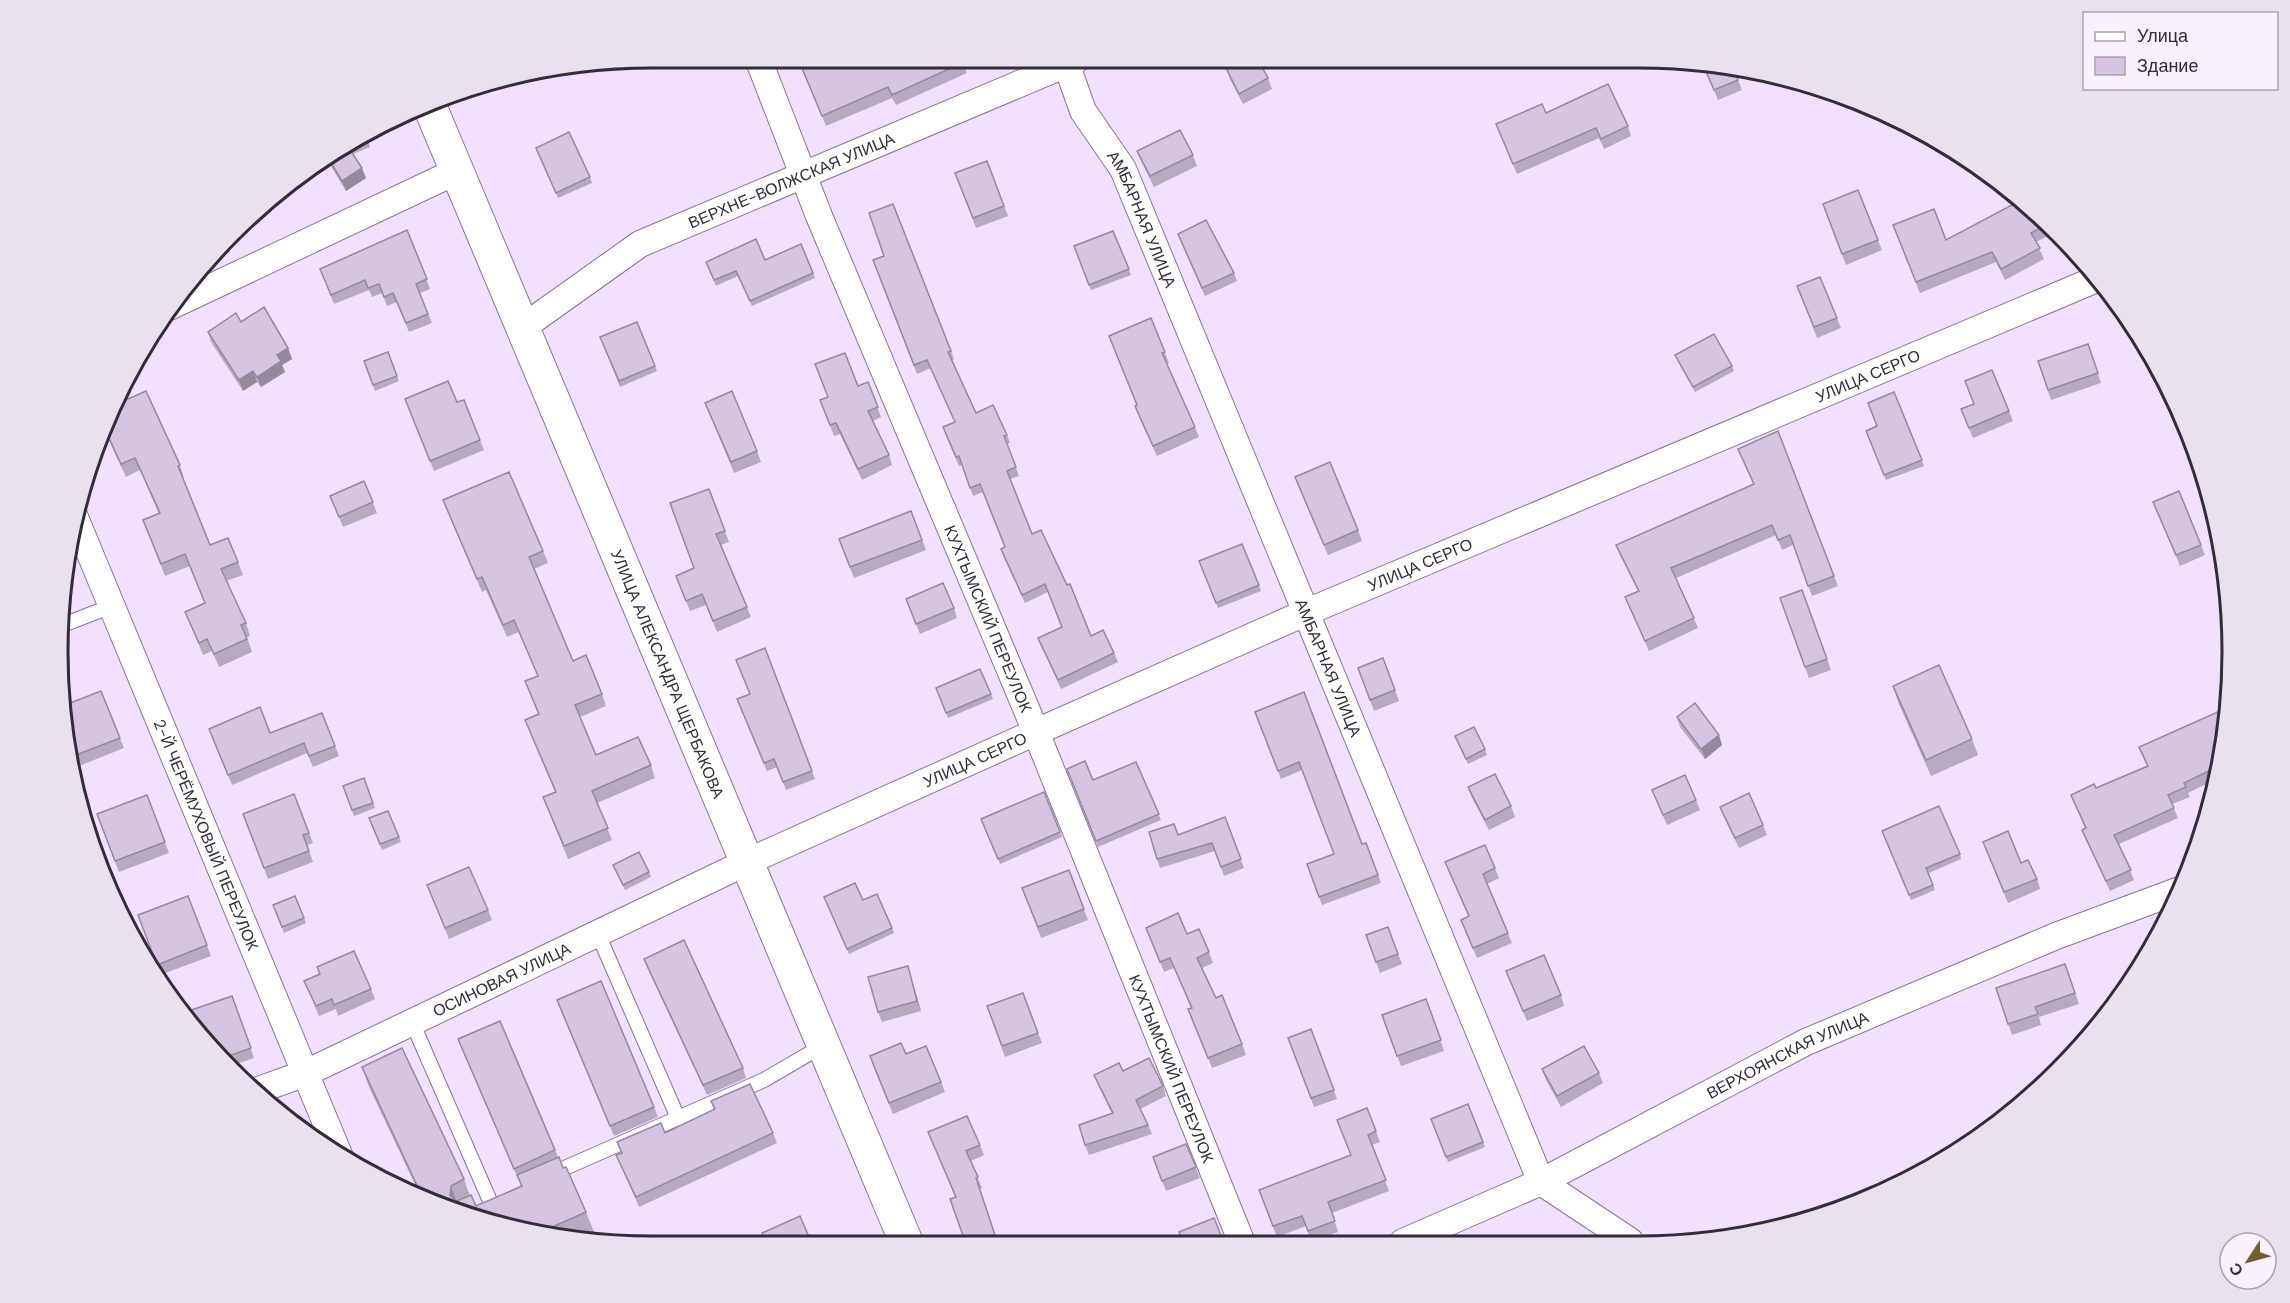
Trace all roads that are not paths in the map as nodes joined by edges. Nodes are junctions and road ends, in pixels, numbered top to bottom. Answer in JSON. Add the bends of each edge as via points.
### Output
{"nodes":[{"id":1,"x":761,"y":68,"type":"edge"},
{"id":2,"x":1055,"y":68,"type":"edge"},
{"id":3,"x":1071,"y":68,"type":"edge"},
{"id":4,"x":432,"y":111,"type":"edge"},
{"id":5,"x":457,"y":171,"type":"junction"},
{"id":6,"x":803,"y":173,"type":"junction"},
{"id":7,"x":2090,"y":282,"type":"edge"},
{"id":8,"x":186,"y":299,"type":"edge"},
{"id":9,"x":522,"y":328,"type":"junction"},
{"id":10,"x":81,"y":531,"type":"edge"},
{"id":11,"x":112,"y":606,"type":"junction"},
{"id":12,"x":1307,"y":612,"type":"junction"},
{"id":13,"x":69,"y":623,"type":"edge"},
{"id":14,"x":1036,"y":732,"type":"junction"},
{"id":15,"x":747,"y":862,"type":"junction"},
{"id":16,"x":2169,"y":894,"type":"edge"},
{"id":17,"x":598,"y":934,"type":"junction"},
{"id":18,"x":412,"y":1022,"type":"junction"},
{"id":19,"x":824,"y":1045,"type":"junction"},
{"id":20,"x":306,"y":1073,"type":"junction"},
{"id":21,"x":263,"y":1088,"type":"edge"},
{"id":22,"x":678,"y":1118,"type":"junction"},
{"id":23,"x":334,"y":1141,"type":"edge"},
{"id":24,"x":1541,"y":1182,"type":"junction"},
{"id":25,"x":532,"y":1183,"type":"edge"},
{"id":26,"x":475,"y":1208,"type":"edge"},
{"id":27,"x":905,"y":1236,"type":"edge"},
{"id":28,"x":1239,"y":1236,"type":"edge"},
{"id":29,"x":1417,"y":1236,"type":"edge"},
{"id":30,"x":1622,"y":1236,"type":"edge"}],
"edges":[{"from":1,"to":6,"type":"street","name":"КУХТЫМСКИЙ ПЕРЕУЛОК"},
{"from":2,"to":6,"type":"street","name":"ВЕРХНЕ-ВОЛЖСКАЯ УЛИЦА"},
{"from":3,"to":12,"type":"street","name":"АМБАРНАЯ УЛИЦА","via":[[1083,111],[1123,169]]},
{"from":4,"to":5,"type":"street","name":"УЛИЦА АЛЕКСАНДРА ЩЕРБАКОВА"},
{"from":5,"to":8,"type":"street"},
{"from":5,"to":9,"type":"street","name":"УЛИЦА АЛЕКСАНДРА ЩЕРБАКОВА"},
{"from":6,"to":9,"type":"street","name":"ВЕРХНЕ-ВОЛЖСКАЯ УЛИЦА","via":[[640,244]]},
{"from":6,"to":14,"type":"street","name":"КУХТЫМСКИЙ ПЕРЕУЛОК"},
{"from":7,"to":12,"type":"street","name":"УЛИЦА СЕРГО"},
{"from":9,"to":15,"type":"street","name":"УЛИЦА АЛЕКСАНДРА ЩЕРБАКОВА"},
{"from":10,"to":11,"type":"street","name":"2-Й ЧЕРЁМУХОВЫЙ ПЕРЕУЛОК"},
{"from":11,"to":13,"type":"lane"},
{"from":11,"to":20,"type":"street","name":"2-Й ЧЕРЁМУХОВЫЙ ПЕРЕУЛОК"},
{"from":12,"to":14,"type":"street","name":"УЛИЦА СЕРГО"},
{"from":12,"to":24,"type":"street","name":"АМБАРНАЯ УЛИЦА"},
{"from":14,"to":15,"type":"street","name":"УЛИЦА СЕРГО"},
{"from":14,"to":28,"type":"street","name":"КУХТЫМСКИЙ ПЕРЕУЛОК"},
{"from":15,"to":17,"type":"street","name":"ОСИНОВАЯ УЛИЦА"},
{"from":15,"to":19,"type":"street","name":"УЛИЦА АЛЕКСАНДРА ЩЕРБАКОВА"},
{"from":16,"to":24,"type":"street","name":"ВЕРХОЯНСКАЯ УЛИЦА","via":[[2056,936],[1806,1042]]},
{"from":17,"to":18,"type":"street","name":"ОСИНОВАЯ УЛИЦА"},
{"from":17,"to":22,"type":"lane"},
{"from":18,"to":20,"type":"street","name":"ОСИНОВАЯ УЛИЦА"},
{"from":18,"to":26,"type":"lane","via":[[495,1199]]},
{"from":19,"to":22,"type":"lane","via":[[764,1080]]},
{"from":19,"to":27,"type":"street","name":"УЛИЦА АЛЕКСАНДРА ЩЕРБАКОВА"},
{"from":20,"to":21,"type":"street","name":"ОСИНОВАЯ УЛИЦА"},
{"from":20,"to":23,"type":"street","name":"2-Й ЧЕРЁМУХОВЫЙ ПЕРЕУЛОК"},
{"from":22,"to":25,"type":"lane"},
{"from":24,"to":29,"type":"street","name":"ВЕРХОЯНСКАЯ УЛИЦА"},
{"from":24,"to":30,"type":"street"}]}
